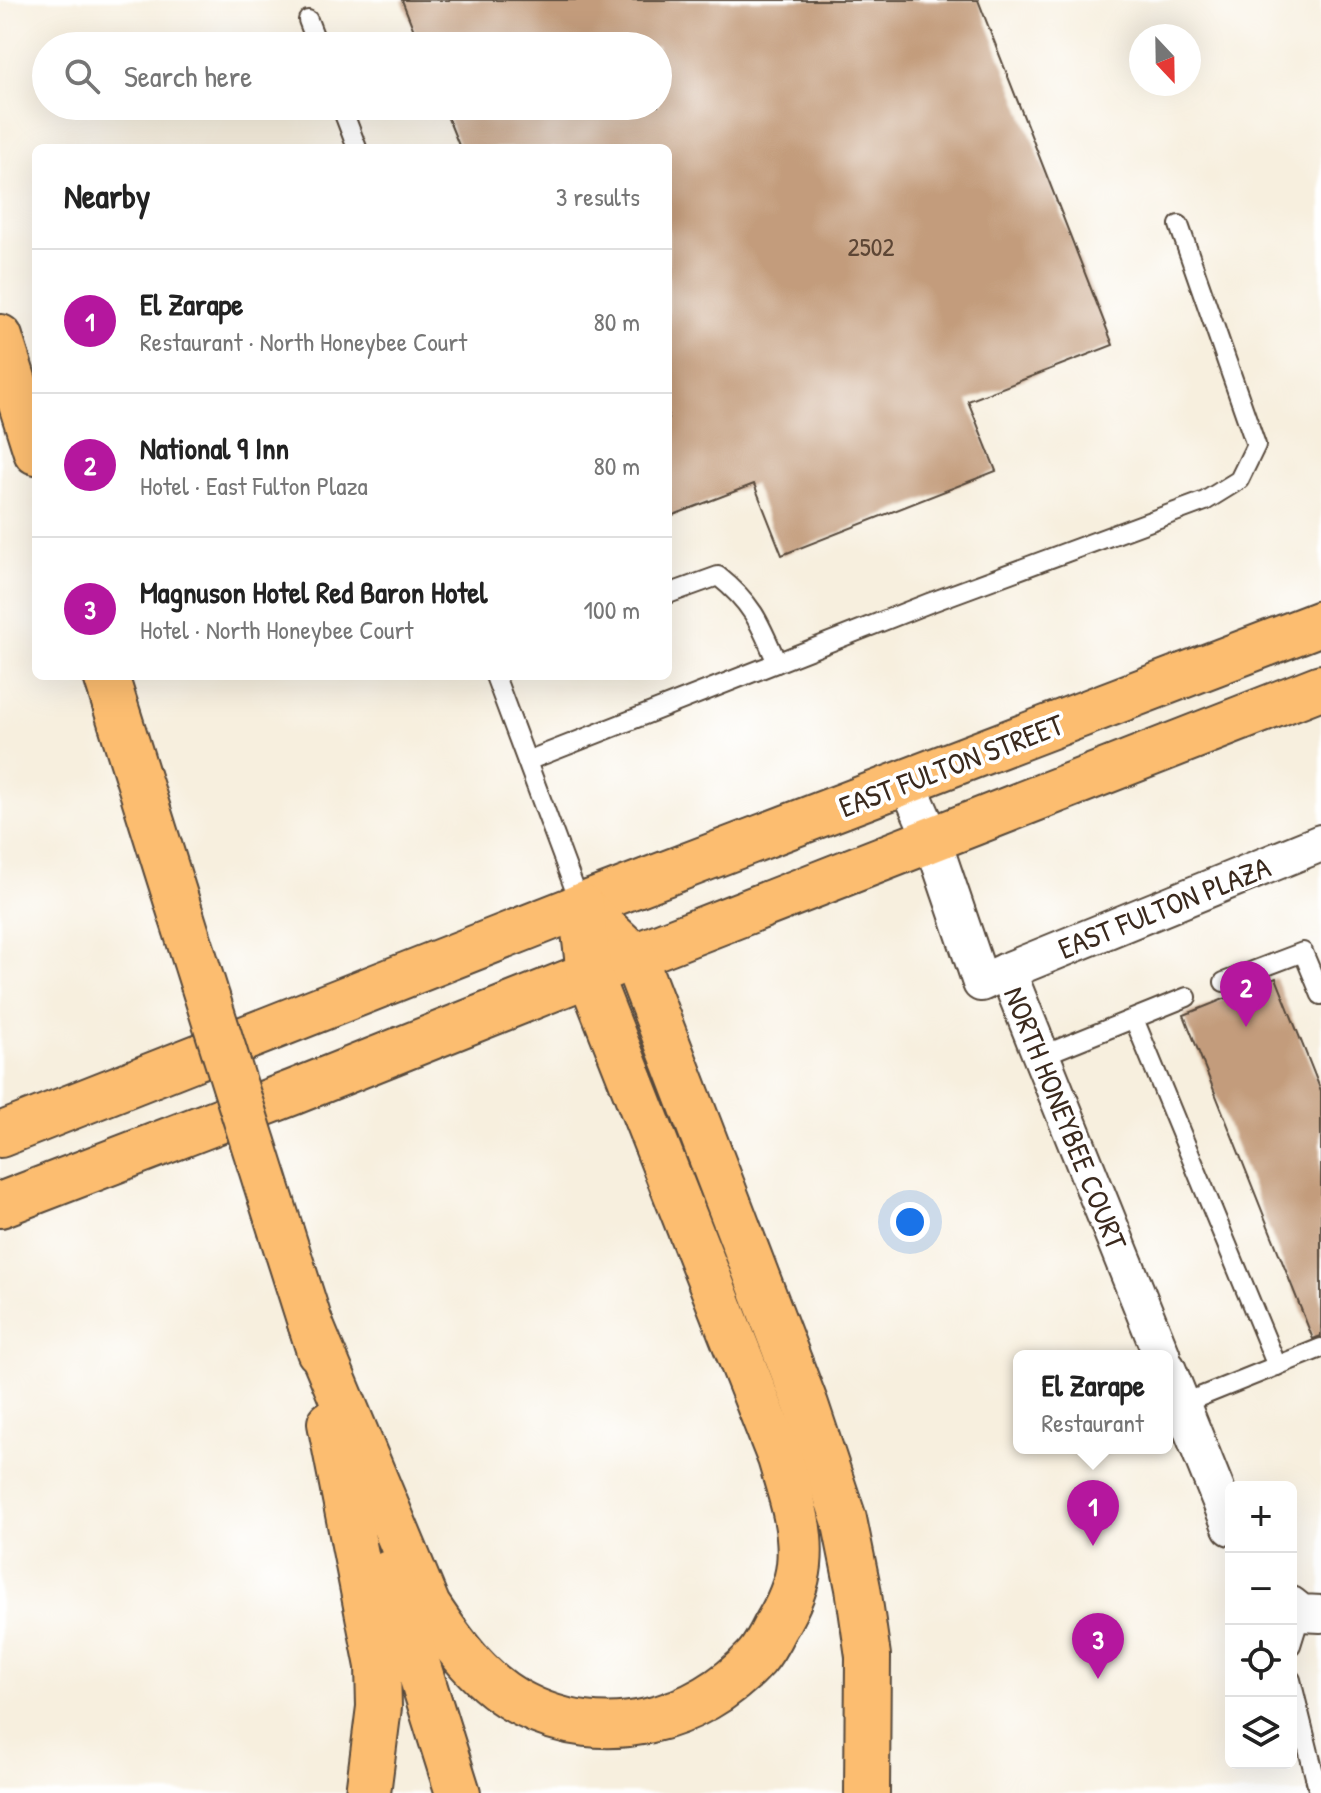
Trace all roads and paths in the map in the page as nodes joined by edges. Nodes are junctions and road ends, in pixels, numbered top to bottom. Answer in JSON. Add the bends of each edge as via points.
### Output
{"nodes":[{"id":1,"x":308,"y":20,"type":"dead end"},
{"id":2,"x":313,"y":32,"type":"edge"},
{"id":3,"x":346,"y":120,"type":"edge"},
{"id":4,"x":355,"y":144,"type":"edge"},
{"id":5,"x":1179,"y":225,"type":"dead end"},
{"id":6,"x":0,"y":337,"type":"edge"},
{"id":7,"x":32,"y":439,"type":"edge"},
{"id":8,"x":672,"y":593,"type":"edge"},
{"id":9,"x":1321,"y":623,"type":"edge"},
{"id":10,"x":777,"y":663,"type":"junction"},
{"id":11,"x":107,"y":680,"type":"edge"},
{"id":12,"x":497,"y":680,"type":"edge"},
{"id":13,"x":1321,"y":687,"type":"edge"},
{"id":14,"x":527,"y":761,"type":"junction"},
{"id":15,"x":907,"y":782,"type":"junction"},
{"id":16,"x":932,"y":839,"type":"junction"},
{"id":17,"x":1321,"y":843,"type":"edge"},
{"id":18,"x":581,"y":906,"type":"junction"},
{"id":19,"x":634,"y":956,"type":"junction"},
{"id":20,"x":1007,"y":971,"type":"junction"},
{"id":21,"x":589,"y":974,"type":"junction"},
{"id":22,"x":1224,"y":982,"type":"dead end"},
{"id":23,"x":1321,"y":995,"type":"edge"},
{"id":24,"x":1187,"y":997,"type":"dead end"},
{"id":25,"x":1134,"y":1019,"type":"junction"},
{"id":26,"x":1041,"y":1056,"type":"junction"},
{"id":27,"x":0,"y":1135,"type":"edge"},
{"id":28,"x":0,"y":1205,"type":"edge"},
{"id":29,"x":310,"y":1323,"type":"junction"},
{"id":30,"x":1321,"y":1348,"type":"edge"},
{"id":31,"x":1160,"y":1350,"type":"edge"},
{"id":32,"x":1277,"y":1366,"type":"junction"},
{"id":33,"x":1173,"y":1382,"type":"edge"},
{"id":34,"x":1182,"y":1404,"type":"junction"},
{"id":35,"x":1225,"y":1512,"type":"edge"},
{"id":36,"x":1295,"y":1697,"type":"edge"},
{"id":37,"x":368,"y":1793,"type":"edge"},
{"id":38,"x":458,"y":1793,"type":"edge"},
{"id":39,"x":867,"y":1793,"type":"edge"},
{"id":40,"x":1319,"y":1793,"type":"edge"}],
"edges":[{"from":1,"to":2,"type":"lane"},
{"from":3,"to":4,"type":"lane"},
{"from":5,"to":10,"type":"lane","via":[[1256,445],[1239,480],[1205,501]]},
{"from":6,"to":7,"type":"main road"},
{"from":8,"to":10,"type":"lane","via":[[718,576],[756,614]]},
{"from":9,"to":15,"type":"main road","name":"EAST FULTON STREET"},
{"from":10,"to":14,"type":"lane"},
{"from":11,"to":29,"type":"main road","bridge":true},
{"from":12,"to":14,"type":"lane"},
{"from":13,"to":16,"type":"main road","name":"EAST FULTON STREET"},
{"from":14,"to":18,"type":"lane"},
{"from":15,"to":16,"type":"street","name":"NORTH HONEYBEE COURT"},
{"from":15,"to":18,"type":"main road","name":"EAST FULTON STREET"},
{"from":16,"to":19,"type":"main road","name":"EAST FULTON STREET"},
{"from":16,"to":20,"type":"street","name":"NORTH HONEYBEE COURT","via":[[981,983]]},
{"from":17,"to":20,"type":"street","name":"EAST FULTON PLAZA"},
{"from":18,"to":19,"type":"main road"},
{"from":18,"to":21,"type":"main road"},
{"from":18,"to":27,"type":"main road","name":"EAST FULTON STREET"},
{"from":19,"to":21,"type":"main road","name":"EAST FULTON STREET"},
{"from":19,"to":39,"type":"main road","via":[[806,1405],[844,1519],[868,1656]]},
{"from":20,"to":26,"type":"street","name":"NORTH HONEYBEE COURT"},
{"from":21,"to":28,"type":"main road","name":"EAST FULTON STREET"},
{"from":21,"to":29,"type":"main road","via":[[780,1458],[798,1522],[799,1566],[785,1611],[758,1656],[691,1708],[607,1726],[562,1719],[523,1705],[484,1678],[428,1606]]},
{"from":22,"to":23,"type":"lane","via":[[1303,952]]},
{"from":24,"to":25,"type":"lane"},
{"from":25,"to":26,"type":"lane"},
{"from":25,"to":32,"type":"lane"},
{"from":26,"to":31,"type":"street","name":"NORTH HONEYBEE COURT"},
{"from":29,"to":37,"type":"main road","via":[[378,1666],[379,1707]]},
{"from":29,"to":38,"type":"main road"},
{"from":30,"to":32,"type":"lane"},
{"from":32,"to":34,"type":"lane"},
{"from":33,"to":34,"type":"street"},
{"from":34,"to":35,"type":"street"},
{"from":36,"to":40,"type":"lane"}]}
